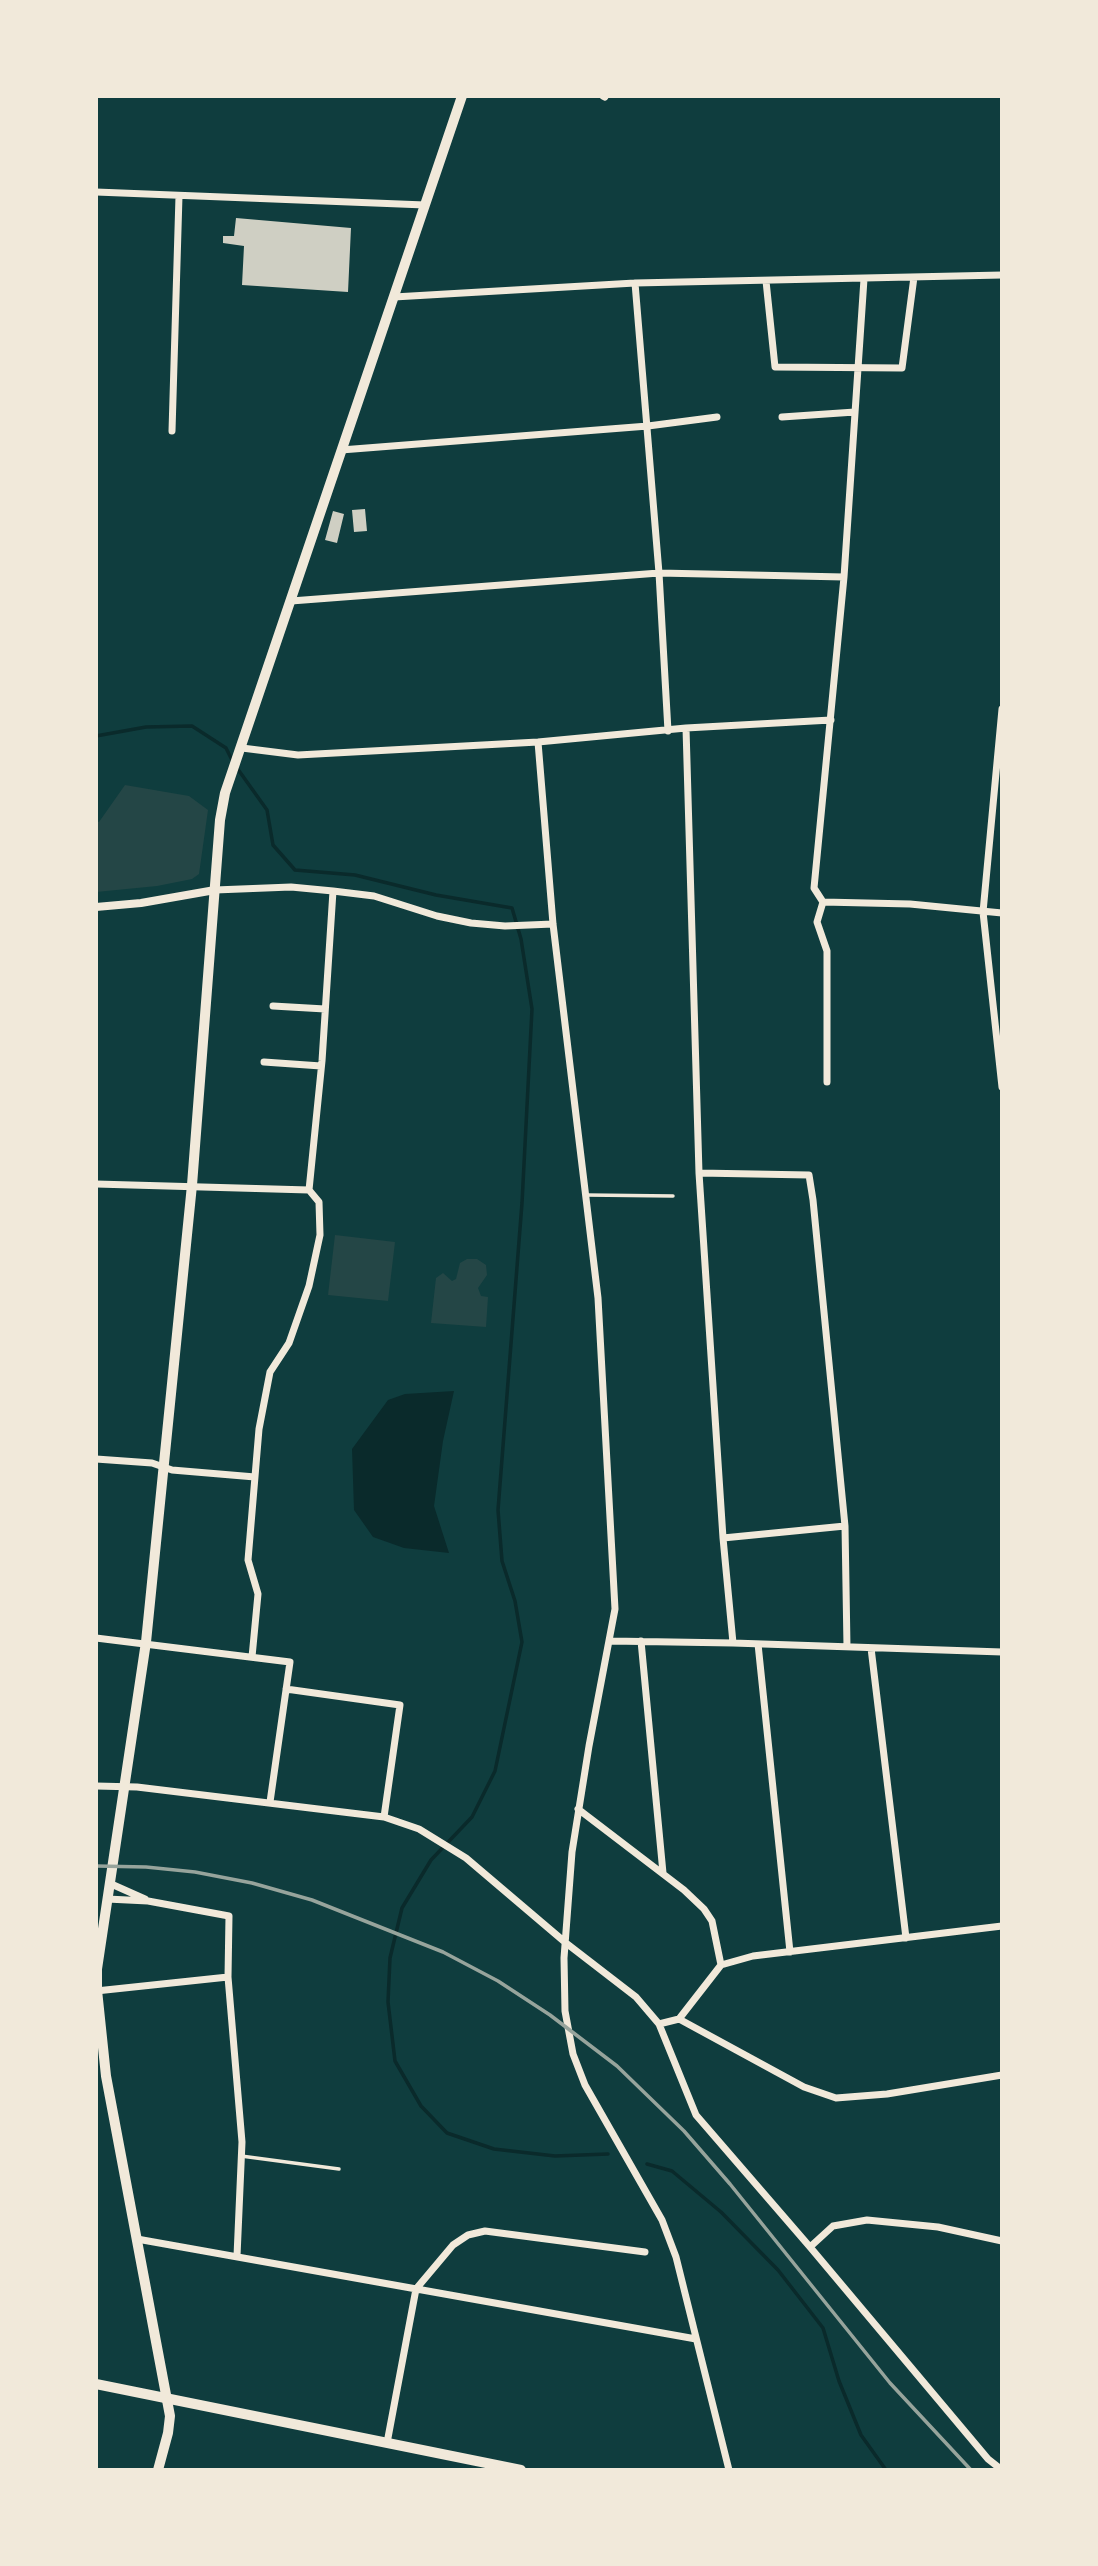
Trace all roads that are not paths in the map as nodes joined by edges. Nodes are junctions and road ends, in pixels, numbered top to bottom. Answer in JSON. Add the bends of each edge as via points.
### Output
{"nodes":[{"id":1,"x":462,"y":96,"type":"edge"},
{"id":2,"x":96,"y":192,"type":"edge"},
{"id":3,"x":179,"y":195,"type":"junction"},
{"id":4,"x":425,"y":205,"type":"junction"},
{"id":5,"x":1002,"y":275,"type":"edge"},
{"id":6,"x":914,"y":276,"type":"junction"},
{"id":7,"x":864,"y":279,"type":"junction"},
{"id":8,"x":766,"y":281,"type":"junction"},
{"id":9,"x":635,"y":283,"type":"junction"},
{"id":10,"x":394,"y":297,"type":"junction"},
{"id":11,"x":858,"y":368,"type":"junction"},
{"id":12,"x":855,"y":412,"type":"junction"},
{"id":13,"x":716,"y":417,"type":"dead end"},
{"id":14,"x":782,"y":417,"type":"dead end"},
{"id":15,"x":648,"y":426,"type":"junction"},
{"id":16,"x":172,"y":431,"type":"dead end"},
{"id":17,"x":341,"y":450,"type":"junction"},
{"id":18,"x":659,"y":573,"type":"junction"},
{"id":19,"x":845,"y":577,"type":"junction"},
{"id":20,"x":291,"y":601,"type":"junction"},
{"id":21,"x":1002,"y":709,"type":"edge"},
{"id":22,"x":831,"y":720,"type":"junction"},
{"id":23,"x":686,"y":727,"type":"junction"},
{"id":24,"x":668,"y":731,"type":"junction"},
{"id":25,"x":538,"y":742,"type":"junction"},
{"id":26,"x":241,"y":753,"type":"junction"},
{"id":27,"x":215,"y":890,"type":"junction"},
{"id":28,"x":333,"y":891,"type":"junction"},
{"id":29,"x":823,"y":902,"type":"junction"},
{"id":30,"x":96,"y":907,"type":"edge"},
{"id":31,"x":983,"y":912,"type":"junction"},
{"id":32,"x":1002,"y":913,"type":"edge"},
{"id":33,"x":553,"y":924,"type":"junction"},
{"id":34,"x":273,"y":1006,"type":"dead end"},
{"id":35,"x":325,"y":1009,"type":"junction"},
{"id":36,"x":264,"y":1062,"type":"dead end"},
{"id":37,"x":321,"y":1066,"type":"junction"},
{"id":38,"x":827,"y":1082,"type":"dead end"},
{"id":39,"x":1002,"y":1087,"type":"edge"},
{"id":40,"x":699,"y":1173,"type":"junction"},
{"id":41,"x":96,"y":1184,"type":"edge"},
{"id":42,"x":191,"y":1185,"type":"junction"},
{"id":43,"x":309,"y":1190,"type":"junction"},
{"id":44,"x":586,"y":1195,"type":"junction"},
{"id":45,"x":673,"y":1196,"type":"dead end"},
{"id":46,"x":96,"y":1459,"type":"edge"},
{"id":47,"x":163,"y":1467,"type":"junction"},
{"id":48,"x":255,"y":1477,"type":"junction"},
{"id":49,"x":845,"y":1526,"type":"junction"},
{"id":50,"x":723,"y":1538,"type":"junction"},
{"id":51,"x":96,"y":1638,"type":"edge"},
{"id":52,"x":611,"y":1641,"type":"junction"},
{"id":53,"x":641,"y":1641,"type":"junction"},
{"id":54,"x":146,"y":1642,"type":"junction"},
{"id":55,"x":733,"y":1643,"type":"junction"},
{"id":56,"x":758,"y":1644,"type":"junction"},
{"id":57,"x":847,"y":1647,"type":"junction"},
{"id":58,"x":871,"y":1648,"type":"junction"},
{"id":59,"x":1002,"y":1652,"type":"edge"},
{"id":60,"x":252,"y":1657,"type":"junction"},
{"id":61,"x":286,"y":1689,"type":"junction"},
{"id":62,"x":96,"y":1786,"type":"edge"},
{"id":63,"x":125,"y":1786,"type":"junction"},
{"id":64,"x":270,"y":1802,"type":"junction"},
{"id":65,"x":578,"y":1809,"type":"junction"},
{"id":66,"x":384,"y":1817,"type":"junction"},
{"id":67,"x":663,"y":1873,"type":"junction"},
{"id":68,"x":109,"y":1883,"type":"junction"},
{"id":69,"x":107,"y":1899,"type":"junction"},
{"id":70,"x":148,"y":1901,"type":"junction"},
{"id":71,"x":1002,"y":1926,"type":"edge"},
{"id":72,"x":906,"y":1938,"type":"junction"},
{"id":73,"x":565,"y":1943,"type":"junction"},
{"id":74,"x":790,"y":1952,"type":"junction"},
{"id":75,"x":721,"y":1965,"type":"junction"},
{"id":76,"x":228,"y":1977,"type":"junction"},
{"id":77,"x":97,"y":1990,"type":"edge"},
{"id":78,"x":679,"y":2020,"type":"junction"},
{"id":79,"x":659,"y":2024,"type":"junction"},
{"id":80,"x":1002,"y":2076,"type":"edge"},
{"id":81,"x":241,"y":2156,"type":"junction"},
{"id":82,"x":339,"y":2169,"type":"dead end"},
{"id":83,"x":136,"y":2239,"type":"junction"},
{"id":84,"x":1002,"y":2241,"type":"edge"},
{"id":85,"x":810,"y":2247,"type":"junction"},
{"id":86,"x":645,"y":2252,"type":"dead end"},
{"id":87,"x":237,"y":2256,"type":"junction"},
{"id":88,"x":416,"y":2289,"type":"junction"},
{"id":89,"x":696,"y":2339,"type":"junction"},
{"id":90,"x":96,"y":2384,"type":"edge"},
{"id":91,"x":167,"y":2399,"type":"junction"},
{"id":92,"x":387,"y":2443,"type":"junction"},
{"id":93,"x":158,"y":2470,"type":"edge"},
{"id":94,"x":521,"y":2470,"type":"edge"},
{"id":95,"x":729,"y":2470,"type":"edge"},
{"id":96,"x":1002,"y":2470,"type":"edge"}],
"edges":[{"from":1,"to":4,"type":"main road"},
{"from":2,"to":3,"type":"street"},
{"from":3,"to":4,"type":"street"},
{"from":3,"to":16,"type":"street"},
{"from":4,"to":10,"type":"main road"},
{"from":5,"to":6,"type":"street"},
{"from":6,"to":7,"type":"street"},
{"from":6,"to":11,"type":"street","via":[[902,368]]},
{"from":7,"to":8,"type":"street"},
{"from":7,"to":11,"type":"street"},
{"from":8,"to":9,"type":"street"},
{"from":8,"to":11,"type":"street","via":[[775,367]]},
{"from":9,"to":10,"type":"street"},
{"from":9,"to":15,"type":"street"},
{"from":10,"to":17,"type":"main road"},
{"from":11,"to":12,"type":"street"},
{"from":12,"to":14,"type":"street"},
{"from":12,"to":19,"type":"street"},
{"from":13,"to":15,"type":"street"},
{"from":15,"to":17,"type":"street"},
{"from":15,"to":18,"type":"street"},
{"from":17,"to":20,"type":"main road"},
{"from":18,"to":19,"type":"street"},
{"from":18,"to":20,"type":"street"},
{"from":18,"to":24,"type":"street"},
{"from":19,"to":22,"type":"street"},
{"from":20,"to":26,"type":"main road"},
{"from":21,"to":31,"type":"street"},
{"from":22,"to":23,"type":"street"},
{"from":22,"to":29,"type":"street","via":[[814,888]]},
{"from":23,"to":24,"type":"street"},
{"from":23,"to":40,"type":"street"},
{"from":24,"to":25,"type":"street"},
{"from":25,"to":26,"type":"street","via":[[298,755]]},
{"from":25,"to":33,"type":"street"},
{"from":26,"to":27,"type":"main road","via":[[220,820]]},
{"from":27,"to":28,"type":"street","via":[[291,887]]},
{"from":27,"to":30,"type":"street"},
{"from":27,"to":42,"type":"main road"},
{"from":28,"to":33,"type":"street","via":[[374,896],[471,923]]},
{"from":28,"to":35,"type":"street"},
{"from":29,"to":31,"type":"street"},
{"from":29,"to":38,"type":"street","via":[[817,922],[827,951]]},
{"from":31,"to":32,"type":"street"},
{"from":31,"to":39,"type":"street"},
{"from":33,"to":44,"type":"street"},
{"from":34,"to":35,"type":"street"},
{"from":35,"to":37,"type":"street"},
{"from":36,"to":37,"type":"street"},
{"from":37,"to":43,"type":"street"},
{"from":40,"to":49,"type":"street","via":[[808,1175]]},
{"from":40,"to":50,"type":"street"},
{"from":41,"to":42,"type":"street"},
{"from":42,"to":43,"type":"street"},
{"from":42,"to":47,"type":"main road"},
{"from":43,"to":48,"type":"street","via":[[319,1202],[320,1235],[289,1343],[270,1372]]},
{"from":44,"to":45,"type":"lane"},
{"from":44,"to":52,"type":"street","via":[[598,1297],[614,1572]]},
{"from":46,"to":47,"type":"street"},
{"from":47,"to":48,"type":"street"},
{"from":47,"to":54,"type":"main road"},
{"from":48,"to":60,"type":"street","via":[[248,1560],[258,1594]]},
{"from":49,"to":50,"type":"street"},
{"from":49,"to":57,"type":"street"},
{"from":50,"to":55,"type":"street"},
{"from":51,"to":54,"type":"street"},
{"from":52,"to":53,"type":"street"},
{"from":52,"to":65,"type":"street"},
{"from":53,"to":55,"type":"street"},
{"from":53,"to":67,"type":"street"},
{"from":54,"to":60,"type":"street"},
{"from":54,"to":63,"type":"main road"},
{"from":55,"to":56,"type":"street"},
{"from":56,"to":57,"type":"street"},
{"from":56,"to":74,"type":"street"},
{"from":57,"to":58,"type":"street"},
{"from":58,"to":59,"type":"street"},
{"from":58,"to":72,"type":"street"},
{"from":60,"to":61,"type":"street","via":[[290,1662]]},
{"from":61,"to":64,"type":"street"},
{"from":61,"to":66,"type":"street","via":[[400,1705]]},
{"from":62,"to":63,"type":"street"},
{"from":63,"to":64,"type":"street"},
{"from":63,"to":68,"type":"main road"},
{"from":64,"to":66,"type":"street"},
{"from":65,"to":67,"type":"street"},
{"from":65,"to":73,"type":"street"},
{"from":66,"to":73,"type":"street","via":[[419,1829],[466,1858]]},
{"from":67,"to":75,"type":"street","via":[[712,1921]]},
{"from":68,"to":69,"type":"main road"},
{"from":68,"to":70,"type":"street"},
{"from":69,"to":70,"type":"street"},
{"from":69,"to":77,"type":"main road"},
{"from":70,"to":76,"type":"street","via":[[229,1916]]},
{"from":71,"to":72,"type":"street"},
{"from":72,"to":74,"type":"street"},
{"from":73,"to":79,"type":"street","via":[[636,1997]]},
{"from":73,"to":89,"type":"street","via":[[565,2011],[577,2065],[594,2104],[662,2220],[677,2257]]},
{"from":74,"to":75,"type":"street"},
{"from":75,"to":78,"type":"street"},
{"from":76,"to":77,"type":"street"},
{"from":76,"to":81,"type":"street"},
{"from":77,"to":83,"type":"main road","via":[[106,2076]]},
{"from":78,"to":79,"type":"street"},
{"from":78,"to":80,"type":"street","via":[[804,2087],[836,2098]]},
{"from":79,"to":85,"type":"street","via":[[695,2115]]},
{"from":81,"to":82,"type":"lane"},
{"from":81,"to":87,"type":"street"},
{"from":83,"to":87,"type":"street"},
{"from":83,"to":91,"type":"main road"},
{"from":84,"to":85,"type":"street","via":[[938,2227],[867,2220],[833,2226]]},
{"from":85,"to":96,"type":"street"},
{"from":86,"to":88,"type":"street","via":[[485,2231],[453,2245]]},
{"from":87,"to":88,"type":"street"},
{"from":88,"to":89,"type":"street"},
{"from":88,"to":92,"type":"street"},
{"from":89,"to":95,"type":"street"},
{"from":90,"to":91,"type":"main road"},
{"from":91,"to":92,"type":"main road"},
{"from":91,"to":93,"type":"main road","via":[[168,2434]]},
{"from":92,"to":94,"type":"main road"}]}
